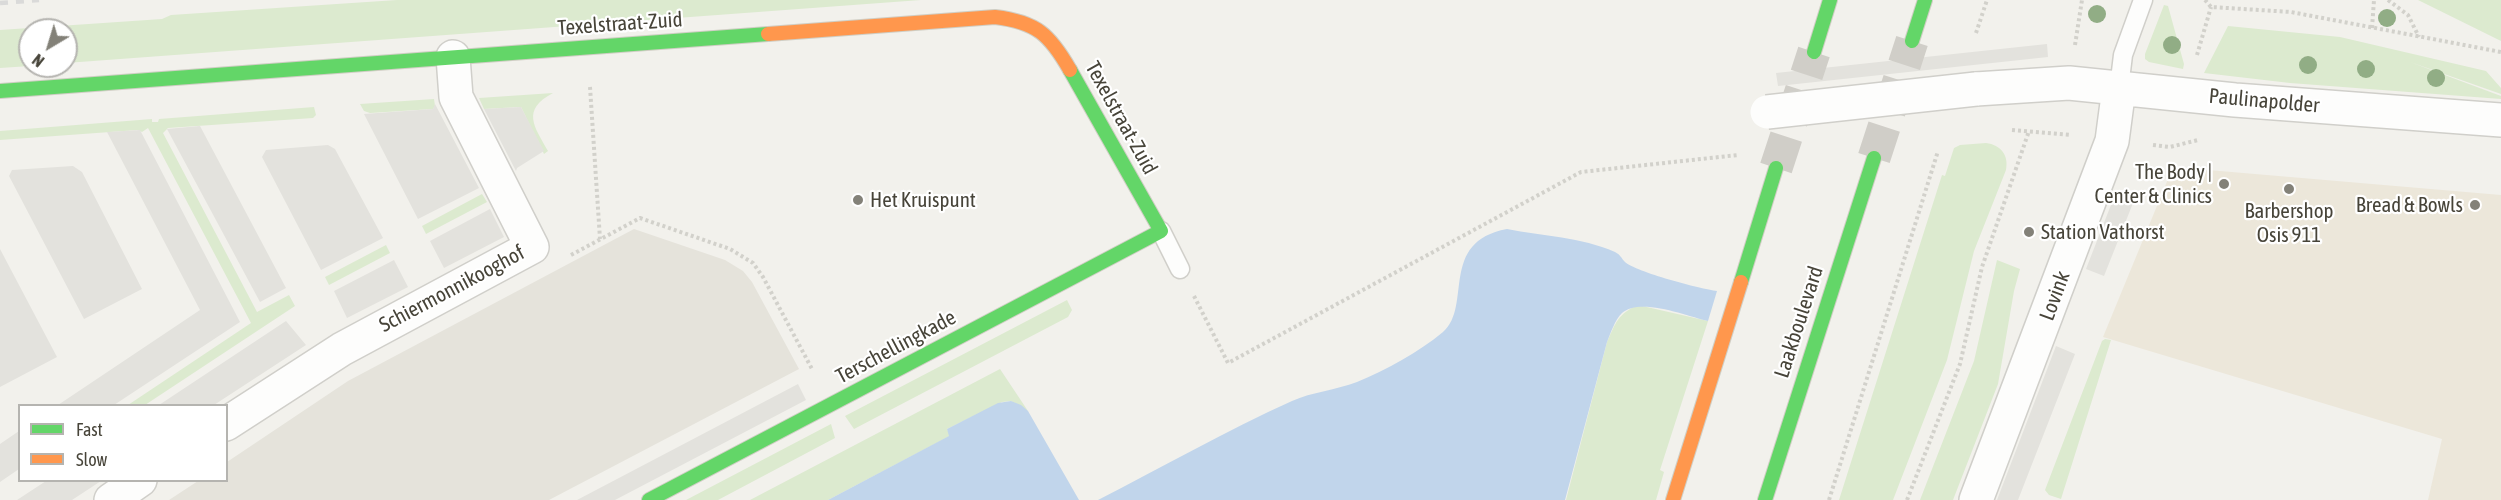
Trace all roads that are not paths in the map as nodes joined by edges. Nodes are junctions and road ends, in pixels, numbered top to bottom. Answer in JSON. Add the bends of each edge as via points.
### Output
{"nodes":[{"id":1,"x":1830,"y":0,"type":"edge"},
{"id":2,"x":1924,"y":0,"type":"edge"},
{"id":3,"x":2143,"y":0,"type":"edge"},
{"id":4,"x":1912,"y":40,"type":"tunnel mouth"},
{"id":5,"x":1814,"y":52,"type":"tunnel mouth"},
{"id":6,"x":453,"y":57,"type":"junction"},
{"id":7,"x":2119,"y":88,"type":"junction"},
{"id":8,"x":0,"y":91,"type":"edge"},
{"id":9,"x":1767,"y":112,"type":"dead end"},
{"id":10,"x":2501,"y":120,"type":"edge"},
{"id":11,"x":1874,"y":158,"type":"tunnel mouth"},
{"id":12,"x":1776,"y":168,"type":"tunnel mouth"},
{"id":13,"x":1161,"y":231,"type":"junction"},
{"id":14,"x":1180,"y":269,"type":"road end"},
{"id":15,"x":228,"y":423,"type":"edge"},
{"id":16,"x":137,"y":482,"type":"edge"},
{"id":17,"x":111,"y":500,"type":"edge"},
{"id":18,"x":649,"y":500,"type":"edge"},
{"id":19,"x":1673,"y":500,"type":"edge"},
{"id":20,"x":1765,"y":500,"type":"edge"},
{"id":21,"x":1976,"y":500,"type":"edge"}],
"edges":[{"from":1,"to":5,"type":"street"},
{"from":2,"to":4,"type":"street"},
{"from":3,"to":7,"type":"lane","via":[[2123,55]]},
{"from":6,"to":8,"type":"street","name":"Texelstraat-Zuid"},
{"from":6,"to":13,"type":"street","name":"Texelstraat-Zuid","via":[[995,17],[1016,19],[1035,25],[1058,48]]},
{"from":6,"to":15,"type":"street","name":"Schiermonnikooghof","via":[[456,97],[532,247],[342,349]]},
{"from":7,"to":9,"type":"street","name":"Paulinapolder","bridge":true,"via":[[2069,82]]},
{"from":7,"to":10,"type":"street","name":"Paulinapolder"},
{"from":7,"to":21,"type":"street","name":"Lovink","via":[[2112,141]]},
{"from":11,"to":20,"type":"street","name":"Laakboulevard"},
{"from":12,"to":19,"type":"street"},
{"from":13,"to":14,"type":"lane"},
{"from":13,"to":18,"type":"street","name":"Terschellingkade"},
{"from":16,"to":17,"type":"street"}]}
